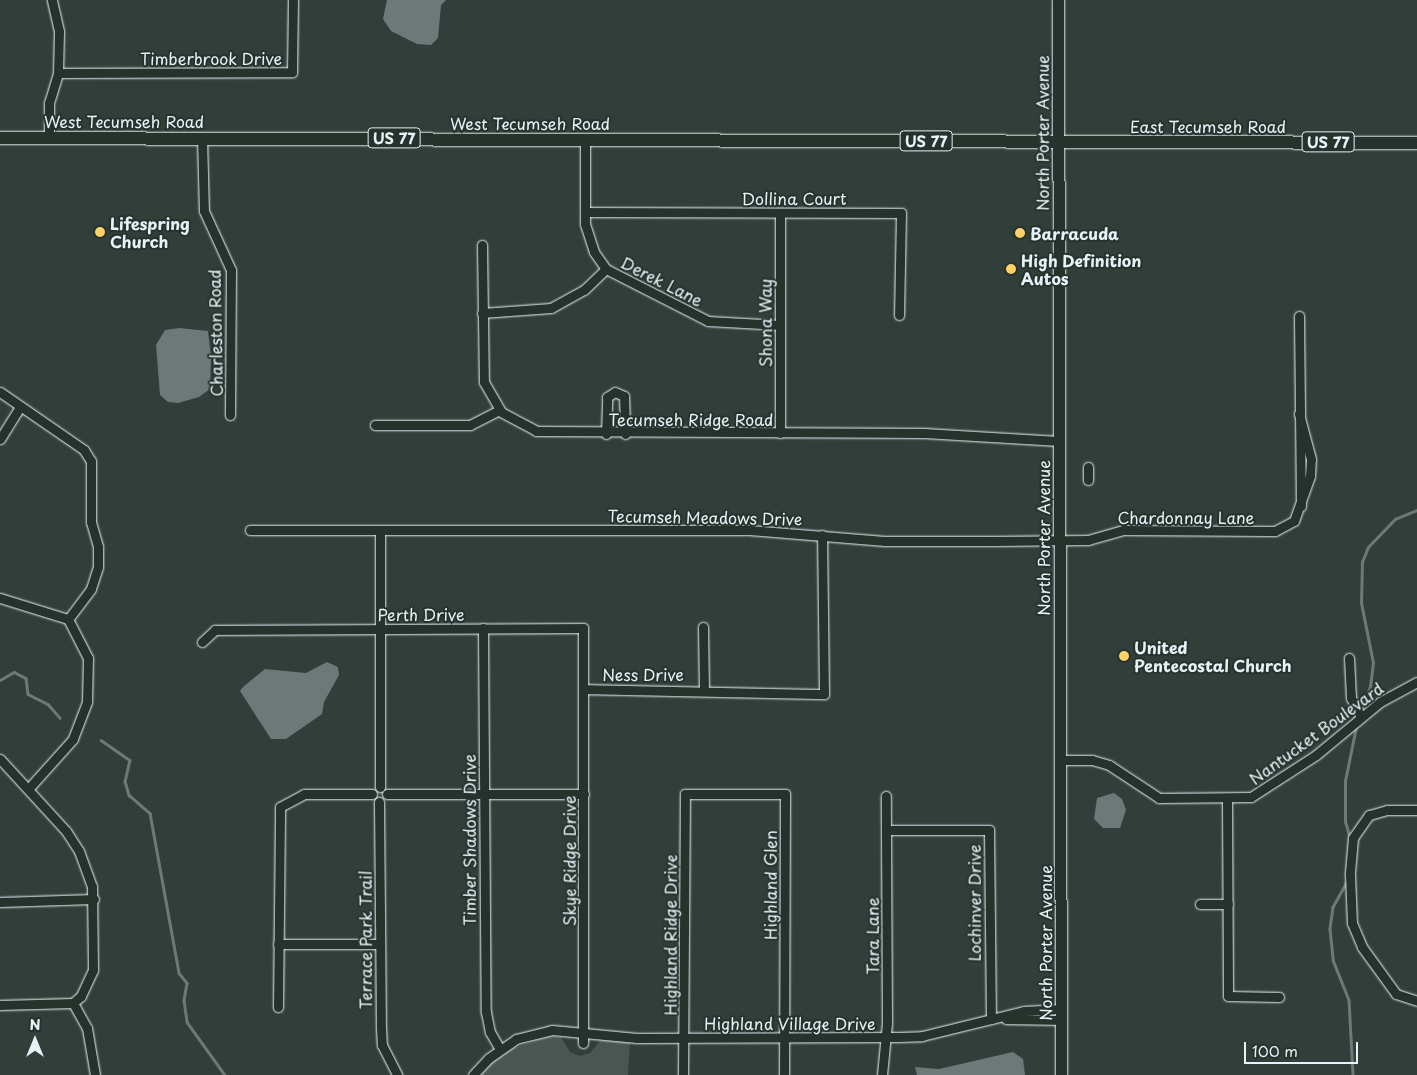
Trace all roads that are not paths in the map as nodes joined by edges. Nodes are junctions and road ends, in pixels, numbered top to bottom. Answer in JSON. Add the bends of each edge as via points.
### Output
{"nodes":[{"id":1,"x":52,"y":0,"type":"edge"},
{"id":2,"x":293,"y":0,"type":"edge"},
{"id":3,"x":1058,"y":0,"type":"edge"},
{"id":4,"x":58,"y":73,"type":"junction"},
{"id":5,"x":202,"y":137,"type":"junction"},
{"id":6,"x":0,"y":138,"type":"edge"},
{"id":7,"x":49,"y":138,"type":"junction"},
{"id":8,"x":585,"y":139,"type":"junction"},
{"id":9,"x":1059,"y":142,"type":"junction"},
{"id":10,"x":1417,"y":143,"type":"edge"},
{"id":11,"x":585,"y":212,"type":"junction"},
{"id":12,"x":780,"y":213,"type":"junction"},
{"id":13,"x":482,"y":245,"type":"dead end"},
{"id":14,"x":606,"y":269,"type":"junction"},
{"id":15,"x":482,"y":313,"type":"junction"},
{"id":16,"x":899,"y":315,"type":"dead end"},
{"id":17,"x":1299,"y":316,"type":"dead end"},
{"id":18,"x":780,"y":325,"type":"junction"},
{"id":19,"x":0,"y":392,"type":"edge"},
{"id":20,"x":19,"y":408,"type":"junction"},
{"id":21,"x":499,"y":410,"type":"junction"},
{"id":22,"x":1299,"y":414,"type":"junction"},
{"id":23,"x":230,"y":415,"type":"dead end"},
{"id":24,"x":375,"y":426,"type":"dead end"},
{"id":25,"x":780,"y":433,"type":"junction"},
{"id":26,"x":606,"y":434,"type":"junction"},
{"id":27,"x":625,"y":434,"type":"junction"},
{"id":28,"x":0,"y":440,"type":"edge"},
{"id":29,"x":1059,"y":442,"type":"junction"},
{"id":30,"x":1088,"y":466,"type":"dead end"},
{"id":31,"x":1088,"y":480,"type":"dead end"},
{"id":32,"x":1301,"y":506,"type":"junction"},
{"id":33,"x":250,"y":530,"type":"dead end"},
{"id":34,"x":380,"y":530,"type":"junction"},
{"id":35,"x":822,"y":535,"type":"junction"},
{"id":36,"x":1060,"y":540,"type":"junction"},
{"id":37,"x":0,"y":598,"type":"edge"},
{"id":38,"x":68,"y":619,"type":"junction"},
{"id":39,"x":703,"y":627,"type":"dead end"},
{"id":40,"x":483,"y":628,"type":"junction"},
{"id":41,"x":380,"y":629,"type":"junction"},
{"id":42,"x":202,"y":642,"type":"dead end"},
{"id":43,"x":1349,"y":658,"type":"dead end"},
{"id":44,"x":1417,"y":682,"type":"edge"},
{"id":45,"x":583,"y":689,"type":"junction"},
{"id":46,"x":704,"y":689,"type":"junction"},
{"id":47,"x":1358,"y":717,"type":"junction"},
{"id":48,"x":0,"y":759,"type":"edge"},
{"id":49,"x":1060,"y":760,"type":"junction"},
{"id":50,"x":380,"y":787,"type":"junction"},
{"id":51,"x":29,"y":788,"type":"junction"},
{"id":52,"x":372,"y":794,"type":"junction"},
{"id":53,"x":387,"y":794,"type":"junction"},
{"id":54,"x":584,"y":794,"type":"junction"},
{"id":55,"x":685,"y":794,"type":"joint"},
{"id":56,"x":484,"y":795,"type":"junction"},
{"id":57,"x":886,"y":796,"type":"dead end"},
{"id":58,"x":1227,"y":799,"type":"junction"},
{"id":59,"x":379,"y":802,"type":"junction"},
{"id":60,"x":1417,"y":810,"type":"edge"},
{"id":61,"x":886,"y":830,"type":"junction"},
{"id":62,"x":94,"y":899,"type":"junction"},
{"id":63,"x":0,"y":902,"type":"edge"},
{"id":64,"x":1200,"y":904,"type":"dead end"},
{"id":65,"x":1228,"y":904,"type":"junction"},
{"id":66,"x":278,"y":944,"type":"junction"},
{"id":67,"x":380,"y":944,"type":"junction"},
{"id":68,"x":1279,"y":997,"type":"dead end"},
{"id":69,"x":1417,"y":1000,"type":"edge"},
{"id":70,"x":73,"y":1003,"type":"junction"},
{"id":71,"x":0,"y":1005,"type":"edge"},
{"id":72,"x":278,"y":1007,"type":"dead end"},
{"id":73,"x":1061,"y":1014,"type":"junction"},
{"id":74,"x":993,"y":1019,"type":"junction"},
{"id":75,"x":584,"y":1032,"type":"junction"},
{"id":76,"x":686,"y":1038,"type":"junction"},
{"id":77,"x":786,"y":1038,"type":"junction"},
{"id":78,"x":887,"y":1038,"type":"junction"},
{"id":79,"x":583,"y":1043,"type":"dead end"},
{"id":80,"x":500,"y":1049,"type":"junction"},
{"id":81,"x":94,"y":1075,"type":"edge"},
{"id":82,"x":396,"y":1075,"type":"edge"},
{"id":83,"x":473,"y":1075,"type":"edge"},
{"id":84,"x":683,"y":1075,"type":"edge"},
{"id":85,"x":784,"y":1075,"type":"edge"},
{"id":86,"x":882,"y":1075,"type":"edge"},
{"id":87,"x":1061,"y":1075,"type":"edge"}],
"edges":[{"from":1,"to":4,"type":"street","via":[[58,31]]},
{"from":2,"to":4,"type":"street","name":"Timberbrook Drive","via":[[292,72]]},
{"from":3,"to":9,"type":"main road","name":"North Porter Avenue"},
{"from":4,"to":7,"type":"street","via":[[49,103]]},
{"from":5,"to":7,"type":"main road","name":"West Tecumseh Road","number":"US 77"},
{"from":5,"to":8,"type":"main road","name":"West Tecumseh Road","number":"US 77"},
{"from":5,"to":23,"type":"street","name":"Charleston Road","via":[[204,211],[231,270]]},
{"from":6,"to":7,"type":"main road","name":"West Tecumseh Road","number":"US 77"},
{"from":8,"to":9,"type":"main road","name":"West Tecumseh Road","number":"US 77"},
{"from":8,"to":11,"type":"street","name":"Derek Lane"},
{"from":9,"to":10,"type":"main road","name":"East Tecumseh Road","number":"US 77"},
{"from":9,"to":29,"type":"main road","name":"North Porter Avenue"},
{"from":11,"to":12,"type":"street","name":"Dollina Court"},
{"from":11,"to":14,"type":"street","name":"Derek Lane","via":[[590,244]]},
{"from":12,"to":16,"type":"street","name":"Dollina Court","via":[[901,213]]},
{"from":12,"to":18,"type":"street","name":"Shona Way"},
{"from":13,"to":15,"type":"street"},
{"from":14,"to":15,"type":"street","via":[[584,290],[551,308]]},
{"from":14,"to":18,"type":"street","name":"Derek Lane","via":[[708,321]]},
{"from":15,"to":21,"type":"street","via":[[484,382]]},
{"from":17,"to":22,"type":"street","name":"Chardonnay Lane"},
{"from":18,"to":25,"type":"street","name":"Shona Way"},
{"from":19,"to":20,"type":"street"},
{"from":20,"to":28,"type":"street"},
{"from":20,"to":38,"type":"street","via":[[84,450],[91,461],[91,522],[98,548],[98,568],[91,589]]},
{"from":21,"to":24,"type":"street","via":[[470,425]]},
{"from":21,"to":26,"type":"street","name":"Tecumseh Ridge Road","via":[[536,431]]},
{"from":22,"to":32,"type":"street","name":"Chardonnay Lane"},
{"from":22,"to":32,"type":"street","name":"Chardonnay Lane","via":[[1312,468]]},
{"from":25,"to":27,"type":"street","name":"Tecumseh Ridge Road"},
{"from":25,"to":29,"type":"street","name":"Tecumseh Ridge Road","via":[[947,434]]},
{"from":26,"to":27,"type":"street","name":"Tecumseh Ridge Road"},
{"from":26,"to":27,"type":"street","via":[[607,397],[615,392],[624,396]]},
{"from":29,"to":36,"type":"main road","name":"North Porter Avenue"},
{"from":30,"to":31,"type":"street"},
{"from":32,"to":36,"type":"street","name":"Chardonnay Lane","via":[[1294,521],[1275,531],[1124,530],[1088,540]]},
{"from":33,"to":34,"type":"street","name":"Tecumseh Meadows Drive"},
{"from":34,"to":35,"type":"street","name":"Tecumseh Meadows Drive","via":[[749,530]]},
{"from":34,"to":41,"type":"street"},
{"from":35,"to":36,"type":"street","name":"Tecumseh Meadows Drive","via":[[902,541]]},
{"from":35,"to":46,"type":"street","name":"Ness Drive","via":[[824,694]]},
{"from":36,"to":49,"type":"main road","name":"North Porter Avenue"},
{"from":37,"to":38,"type":"street"},
{"from":38,"to":51,"type":"street","via":[[88,658],[87,702],[73,739]]},
{"from":39,"to":46,"type":"street"},
{"from":40,"to":41,"type":"street","name":"Perth Drive"},
{"from":40,"to":45,"type":"street","name":"Perth Drive","via":[[583,628]]},
{"from":40,"to":56,"type":"street","name":"Timber Shadows Drive"},
{"from":41,"to":42,"type":"street","name":"Perth Drive","via":[[215,630]]},
{"from":41,"to":50,"type":"street"},
{"from":43,"to":47,"type":"street","via":[[1351,698]]},
{"from":44,"to":47,"type":"street","name":"Nantucket Boulevard"},
{"from":45,"to":46,"type":"street","name":"Ness Drive"},
{"from":45,"to":54,"type":"street","name":"Skye Ridge Drive"},
{"from":47,"to":58,"type":"street","name":"Nantucket Boulevard","via":[[1263,793]]},
{"from":48,"to":51,"type":"street"},
{"from":49,"to":58,"type":"street","name":"Nantucket Boulevard","via":[[1096,761],[1144,790],[1168,799]]},
{"from":49,"to":73,"type":"main road","name":"North Porter Avenue"},
{"from":50,"to":52,"type":"street"},
{"from":50,"to":53,"type":"street"},
{"from":51,"to":62,"type":"street","via":[[79,851]]},
{"from":52,"to":59,"type":"street"},
{"from":52,"to":66,"type":"street","via":[[304,794],[280,807]]},
{"from":53,"to":56,"type":"street"},
{"from":53,"to":59,"type":"street"},
{"from":54,"to":56,"type":"street"},
{"from":54,"to":75,"type":"street","name":"Skye Ridge Drive"},
{"from":55,"to":76,"type":"street","name":"Highland Ridge Drive"},
{"from":55,"to":77,"type":"street","name":"Highland Glen","via":[[785,794]]},
{"from":56,"to":80,"type":"street","name":"Timber Shadows Drive","via":[[486,1012],[490,1032]]},
{"from":57,"to":61,"type":"street","name":"Tara Lane"},
{"from":58,"to":65,"type":"street"},
{"from":59,"to":67,"type":"street","name":"Terrace Park Trail"},
{"from":60,"to":69,"type":"street","via":[[1387,810],[1369,815],[1355,832],[1350,855],[1353,929],[1362,947],[1401,997]]},
{"from":61,"to":74,"type":"street","name":"Lochinver Drive","via":[[989,830]]},
{"from":61,"to":78,"type":"street","name":"Tara Lane"},
{"from":62,"to":63,"type":"street"},
{"from":62,"to":70,"type":"street","via":[[93,970],[84,991]]},
{"from":64,"to":65,"type":"street"},
{"from":65,"to":68,"type":"street","via":[[1228,996]]},
{"from":66,"to":67,"type":"street"},
{"from":66,"to":72,"type":"street"},
{"from":67,"to":82,"type":"street","name":"Terrace Park Trail","via":[[382,1045]]},
{"from":70,"to":71,"type":"street"},
{"from":70,"to":81,"type":"street","via":[[87,1028]]},
{"from":73,"to":74,"type":"street","name":"Highland Village Drive"},
{"from":73,"to":87,"type":"main road","name":"North Porter Avenue"},
{"from":74,"to":78,"type":"street","name":"Highland Village Drive","via":[[922,1036]]},
{"from":75,"to":76,"type":"street","name":"Highland Village Drive","via":[[626,1038]]},
{"from":75,"to":79,"type":"street"},
{"from":75,"to":80,"type":"street","name":"Highland Village Drive","via":[[538,1032]]},
{"from":76,"to":77,"type":"street","name":"Highland Village Drive"},
{"from":76,"to":84,"type":"street","name":"Highland Ridge Drive"},
{"from":77,"to":78,"type":"street","name":"Highland Village Drive"},
{"from":77,"to":85,"type":"street","name":"Highland Glen"},
{"from":78,"to":86,"type":"street","name":"Tara Lane"},
{"from":80,"to":83,"type":"street","name":"Highland Village Drive"}]}
